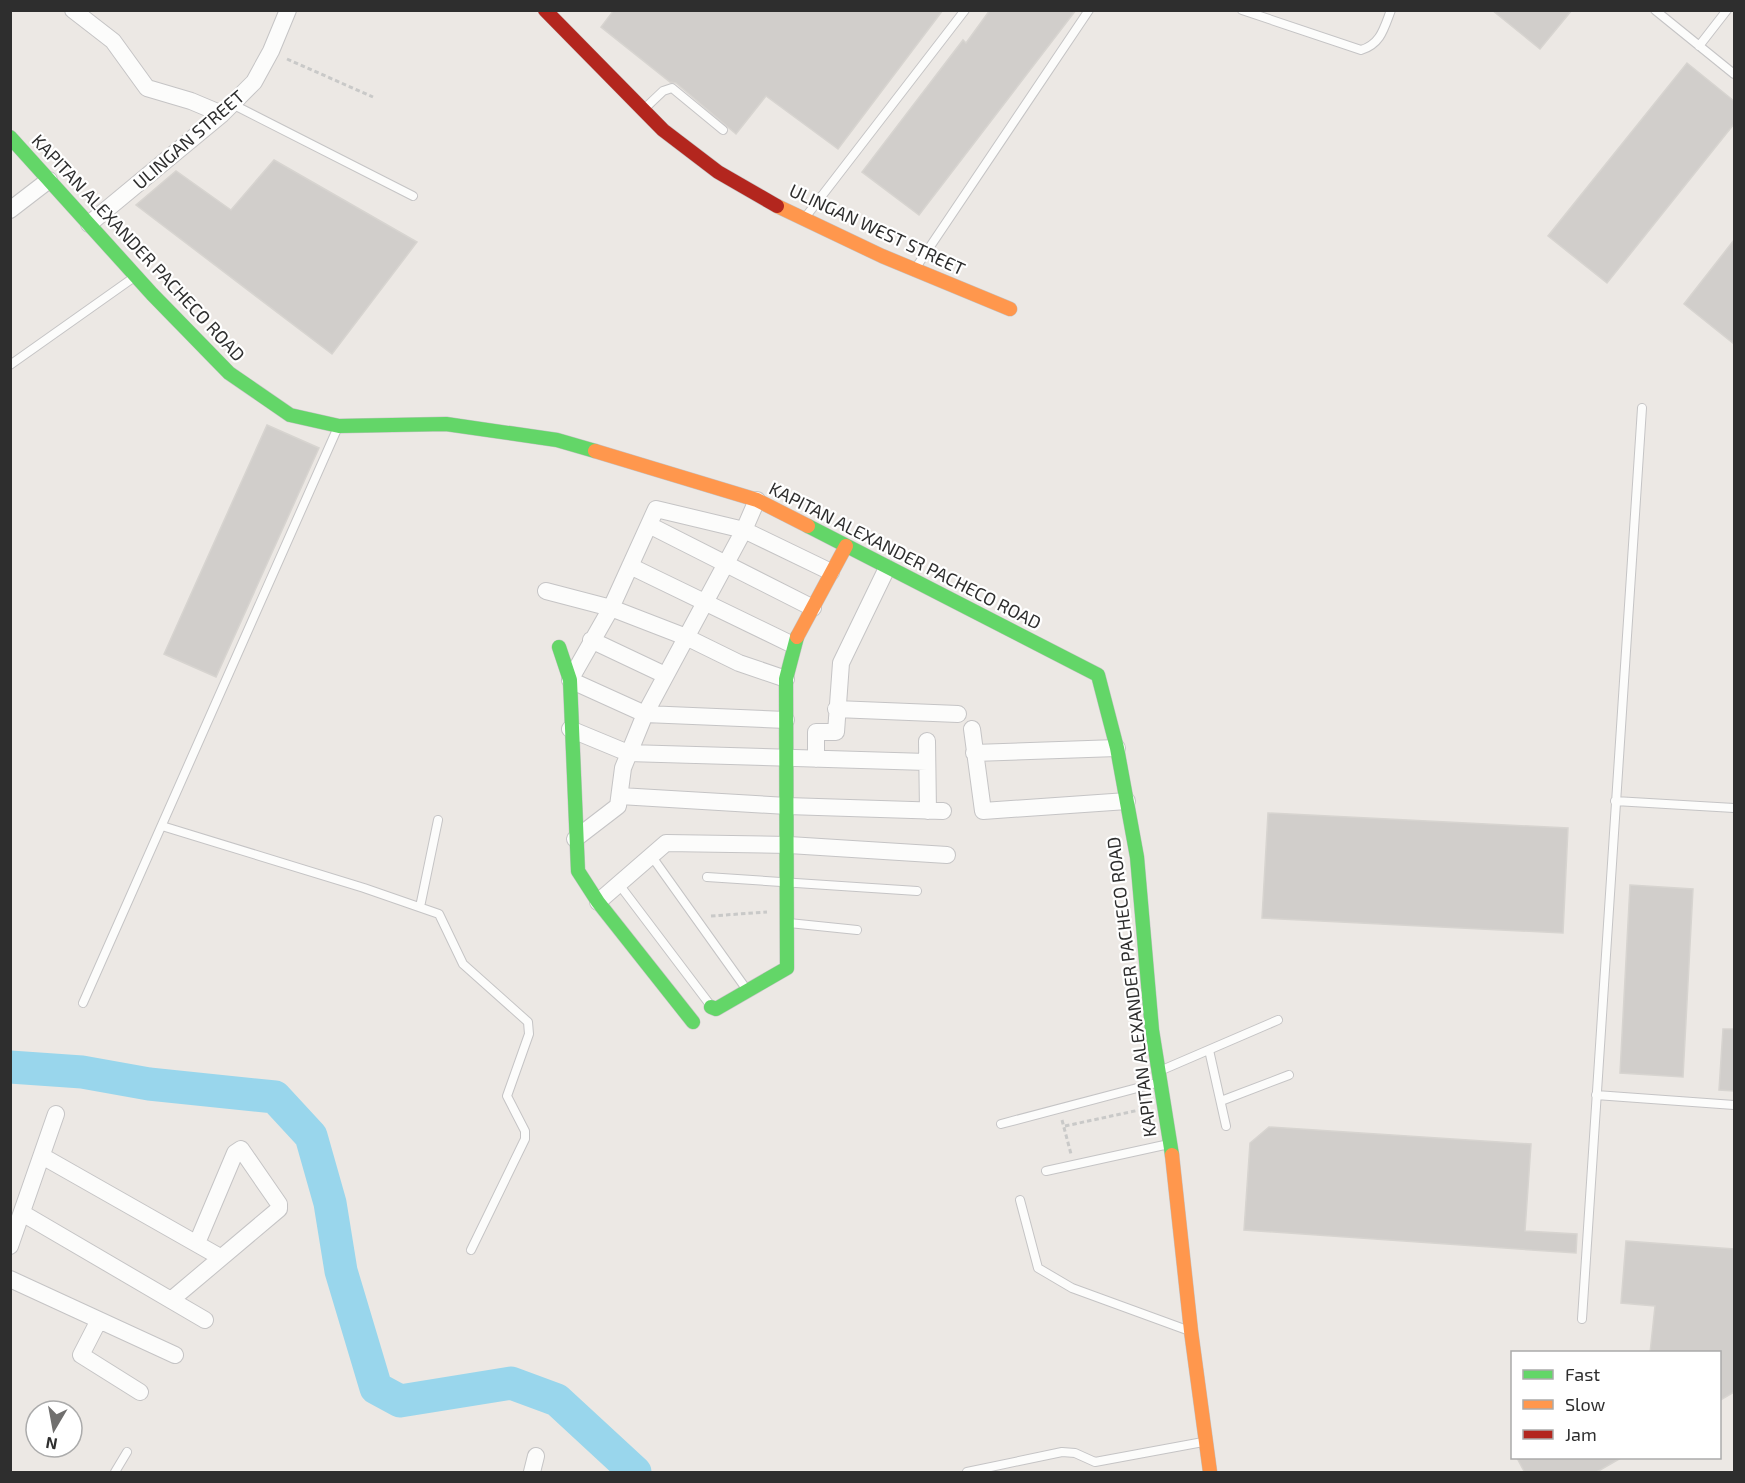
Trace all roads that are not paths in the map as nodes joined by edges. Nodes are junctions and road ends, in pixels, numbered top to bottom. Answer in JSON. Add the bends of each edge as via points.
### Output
{"nodes":[{"id":1,"x":74,"y":10,"type":"edge"},
{"id":2,"x":288,"y":10,"type":"edge"},
{"id":3,"x":545,"y":10,"type":"edge"},
{"id":4,"x":965,"y":10,"type":"edge"},
{"id":5,"x":1089,"y":10,"type":"edge"},
{"id":6,"x":1242,"y":10,"type":"edge"},
{"id":7,"x":1391,"y":10,"type":"edge"},
{"id":8,"x":1655,"y":10,"type":"edge"},
{"id":9,"x":1727,"y":10,"type":"edge"},
{"id":10,"x":1699,"y":46,"type":"junction"},
{"id":11,"x":1734,"y":74,"type":"edge"},
{"id":12,"x":227,"y":109,"type":"junction"},
{"id":13,"x":643,"y":110,"type":"junction"},
{"id":14,"x":723,"y":130,"type":"dead end"},
{"id":15,"x":10,"y":137,"type":"edge"},
{"id":16,"x":50,"y":180,"type":"junction"},
{"id":17,"x":413,"y":196,"type":"dead end"},
{"id":18,"x":10,"y":210,"type":"edge"},
{"id":19,"x":804,"y":219,"type":"junction"},
{"id":20,"x":89,"y":224,"type":"junction"},
{"id":21,"x":914,"y":269,"type":"junction"},
{"id":22,"x":136,"y":276,"type":"junction"},
{"id":23,"x":1010,"y":309,"type":"dead end"},
{"id":24,"x":10,"y":365,"type":"edge"},
{"id":25,"x":1642,"y":408,"type":"dead end"},
{"id":26,"x":339,"y":426,"type":"junction"},
{"id":27,"x":757,"y":500,"type":"junction"},
{"id":28,"x":649,"y":525,"type":"junction"},
{"id":29,"x":744,"y":530,"type":"junction"},
{"id":30,"x":846,"y":546,"type":"junction"},
{"id":31,"x":726,"y":564,"type":"junction"},
{"id":32,"x":630,"y":566,"type":"junction"},
{"id":33,"x":887,"y":568,"type":"junction"},
{"id":34,"x":831,"y":572,"type":"junction"},
{"id":35,"x":546,"y":591,"type":"dead end"},
{"id":36,"x":705,"y":601,"type":"junction"},
{"id":37,"x":611,"y":608,"type":"junction"},
{"id":38,"x":813,"y":608,"type":"junction"},
{"id":39,"x":686,"y":637,"type":"junction"},
{"id":40,"x":591,"y":640,"type":"junction"},
{"id":41,"x":793,"y":645,"type":"junction"},
{"id":42,"x":560,"y":647,"type":"dead end"},
{"id":43,"x":665,"y":675,"type":"junction"},
{"id":44,"x":786,"y":679,"type":"junction"},
{"id":45,"x":570,"y":680,"type":"junction"},
{"id":46,"x":836,"y":709,"type":"junction"},
{"id":47,"x":645,"y":714,"type":"junction"},
{"id":48,"x":958,"y":714,"type":"dead end"},
{"id":49,"x":786,"y":720,"type":"junction"},
{"id":50,"x":570,"y":729,"type":"junction"},
{"id":51,"x":972,"y":729,"type":"dead end"},
{"id":52,"x":927,"y":741,"type":"dead end"},
{"id":53,"x":1117,"y":748,"type":"junction"},
{"id":54,"x":628,"y":753,"type":"junction"},
{"id":55,"x":974,"y":753,"type":"junction"},
{"id":56,"x":785,"y":759,"type":"junction"},
{"id":57,"x":816,"y":759,"type":"junction"},
{"id":58,"x":927,"y":762,"type":"junction"},
{"id":59,"x":620,"y":796,"type":"junction"},
{"id":60,"x":1127,"y":801,"type":"junction"},
{"id":61,"x":1615,"y":801,"type":"junction"},
{"id":62,"x":787,"y":806,"type":"junction"},
{"id":63,"x":1734,"y":808,"type":"edge"},
{"id":64,"x":438,"y":820,"type":"dead end"},
{"id":65,"x":162,"y":826,"type":"junction"},
{"id":66,"x":575,"y":839,"type":"junction"},
{"id":67,"x":789,"y":845,"type":"junction"},
{"id":68,"x":650,"y":854,"type":"junction"},
{"id":69,"x":947,"y":855,"type":"dead end"},
{"id":70,"x":707,"y":877,"type":"dead end"},
{"id":71,"x":618,"y":883,"type":"junction"},
{"id":72,"x":787,"y":883,"type":"junction"},
{"id":73,"x":916,"y":891,"type":"dead end"},
{"id":74,"x":598,"y":902,"type":"junction"},
{"id":75,"x":420,"y":906,"type":"junction"},
{"id":76,"x":786,"y":916,"type":"junction"},
{"id":77,"x":857,"y":930,"type":"dead end"},
{"id":78,"x":747,"y":990,"type":"junction"},
{"id":79,"x":84,"y":1003,"type":"dead end"},
{"id":80,"x":711,"y":1007,"type":"joint"},
{"id":81,"x":1278,"y":1020,"type":"dead end"},
{"id":82,"x":693,"y":1022,"type":"dead end"},
{"id":83,"x":1209,"y":1050,"type":"junction"},
{"id":84,"x":1289,"y":1076,"type":"dead end"},
{"id":85,"x":1160,"y":1077,"type":"junction"},
{"id":86,"x":1596,"y":1095,"type":"junction"},
{"id":87,"x":1221,"y":1101,"type":"junction"},
{"id":88,"x":1734,"y":1105,"type":"edge"},
{"id":89,"x":56,"y":1114,"type":"dead end"},
{"id":90,"x":1001,"y":1124,"type":"dead end"},
{"id":91,"x":1226,"y":1126,"type":"dead end"},
{"id":92,"x":1169,"y":1144,"type":"junction"},
{"id":93,"x":42,"y":1156,"type":"junction"},
{"id":94,"x":1046,"y":1171,"type":"dead end"},
{"id":95,"x":1020,"y":1200,"type":"dead end"},
{"id":96,"x":22,"y":1213,"type":"junction"},
{"id":97,"x":11,"y":1242,"type":"edge"},
{"id":98,"x":198,"y":1243,"type":"junction"},
{"id":99,"x":471,"y":1250,"type":"dead end"},
{"id":100,"x":220,"y":1257,"type":"junction"},
{"id":101,"x":10,"y":1279,"type":"edge"},
{"id":102,"x":171,"y":1300,"type":"junction"},
{"id":103,"x":1582,"y":1319,"type":"dead end"},
{"id":104,"x":99,"y":1320,"type":"junction"},
{"id":105,"x":205,"y":1320,"type":"dead end"},
{"id":106,"x":1191,"y":1331,"type":"junction"},
{"id":107,"x":175,"y":1355,"type":"dead end"},
{"id":108,"x":140,"y":1392,"type":"dead end"},
{"id":109,"x":1204,"y":1442,"type":"junction"},
{"id":110,"x":127,"y":1452,"type":"dead end"},
{"id":111,"x":536,"y":1456,"type":"dead end"},
{"id":112,"x":115,"y":1473,"type":"edge"},
{"id":113,"x":532,"y":1473,"type":"edge"},
{"id":114,"x":967,"y":1473,"type":"edge"},
{"id":115,"x":1210,"y":1473,"type":"edge"}],
"edges":[{"from":1,"to":12,"type":"street","via":[[113,41],[147,88]]},
{"from":2,"to":12,"type":"street","name":"ULINGAN STREET","via":[[254,82]]},
{"from":3,"to":13,"type":"street","name":"ULINGAN WEST STREET"},
{"from":4,"to":19,"type":"lane"},
{"from":5,"to":21,"type":"lane"},
{"from":6,"to":7,"type":"lane","via":[[1361,50],[1379,39]]},
{"from":8,"to":10,"type":"lane"},
{"from":9,"to":10,"type":"lane"},
{"from":10,"to":11,"type":"lane"},
{"from":12,"to":17,"type":"lane"},
{"from":12,"to":20,"type":"street","name":"ULINGAN STREET"},
{"from":13,"to":14,"type":"lane","via":[[663,91],[672,88]]},
{"from":13,"to":19,"type":"street","name":"ULINGAN WEST STREET","via":[[709,165]]},
{"from":15,"to":16,"type":"street","name":"KAPITAN ALEXANDER PACHECO ROAD"},
{"from":16,"to":18,"type":"street"},
{"from":16,"to":20,"type":"street","name":"KAPITAN ALEXANDER PACHECO ROAD"},
{"from":19,"to":21,"type":"street","name":"ULINGAN WEST STREET"},
{"from":20,"to":22,"type":"street","name":"KAPITAN ALEXANDER PACHECO ROAD"},
{"from":21,"to":23,"type":"street","name":"ULINGAN WEST STREET"},
{"from":22,"to":24,"type":"lane"},
{"from":22,"to":26,"type":"street","name":"KAPITAN ALEXANDER PACHECO ROAD","via":[[229,373],[258,395],[290,416]]},
{"from":25,"to":61,"type":"lane"},
{"from":26,"to":27,"type":"street","name":"KAPITAN ALEXANDER PACHECO ROAD","via":[[446,424],[557,440]]},
{"from":26,"to":65,"type":"lane"},
{"from":27,"to":29,"type":"street"},
{"from":27,"to":30,"type":"street","name":"KAPITAN ALEXANDER PACHECO ROAD"},
{"from":28,"to":29,"type":"street","via":[[656,509],[660,509]]},
{"from":28,"to":31,"type":"street"},
{"from":28,"to":32,"type":"street"},
{"from":29,"to":31,"type":"street"},
{"from":29,"to":34,"type":"street"},
{"from":30,"to":33,"type":"street","name":"KAPITAN ALEXANDER PACHECO ROAD"},
{"from":30,"to":34,"type":"street"},
{"from":31,"to":36,"type":"street"},
{"from":31,"to":38,"type":"street"},
{"from":32,"to":36,"type":"street"},
{"from":32,"to":37,"type":"street"},
{"from":33,"to":46,"type":"street","via":[[841,663]]},
{"from":33,"to":53,"type":"street","name":"KAPITAN ALEXANDER PACHECO ROAD","via":[[1098,675]]},
{"from":34,"to":38,"type":"street"},
{"from":35,"to":37,"type":"street"},
{"from":36,"to":39,"type":"street"},
{"from":36,"to":41,"type":"street"},
{"from":37,"to":39,"type":"street"},
{"from":37,"to":40,"type":"street"},
{"from":38,"to":41,"type":"street"},
{"from":39,"to":43,"type":"street"},
{"from":39,"to":44,"type":"street","via":[[739,663]]},
{"from":40,"to":43,"type":"street"},
{"from":40,"to":45,"type":"street"},
{"from":41,"to":44,"type":"street"},
{"from":42,"to":45,"type":"street"},
{"from":43,"to":47,"type":"street"},
{"from":44,"to":49,"type":"street"},
{"from":45,"to":47,"type":"street"},
{"from":45,"to":50,"type":"street"},
{"from":46,"to":48,"type":"street"},
{"from":46,"to":57,"type":"street","via":[[836,732],[816,733]]},
{"from":47,"to":49,"type":"street"},
{"from":47,"to":54,"type":"street"},
{"from":49,"to":56,"type":"street"},
{"from":50,"to":54,"type":"street"},
{"from":50,"to":66,"type":"street"},
{"from":51,"to":55,"type":"street"},
{"from":52,"to":58,"type":"street"},
{"from":53,"to":55,"type":"street"},
{"from":53,"to":60,"type":"street","name":"KAPITAN ALEXANDER PACHECO ROAD"},
{"from":54,"to":56,"type":"street"},
{"from":54,"to":59,"type":"street"},
{"from":55,"to":60,"type":"street","via":[[977,811]]},
{"from":56,"to":57,"type":"street"},
{"from":56,"to":62,"type":"street"},
{"from":57,"to":58,"type":"street"},
{"from":58,"to":62,"type":"street","via":[[935,811]]},
{"from":59,"to":62,"type":"street"},
{"from":59,"to":66,"type":"street","via":[[618,806]]},
{"from":60,"to":85,"type":"street","name":"KAPITAN ALEXANDER PACHECO ROAD","via":[[1137,857],[1152,1030]]},
{"from":61,"to":63,"type":"lane"},
{"from":61,"to":86,"type":"lane"},
{"from":62,"to":67,"type":"street"},
{"from":64,"to":75,"type":"lane"},
{"from":65,"to":75,"type":"lane"},
{"from":65,"to":79,"type":"lane"},
{"from":66,"to":74,"type":"street","via":[[578,871]]},
{"from":67,"to":68,"type":"street","via":[[666,843]]},
{"from":67,"to":69,"type":"street"},
{"from":67,"to":72,"type":"street"},
{"from":68,"to":71,"type":"street"},
{"from":68,"to":78,"type":"lane"},
{"from":70,"to":72,"type":"lane"},
{"from":71,"to":74,"type":"street"},
{"from":71,"to":80,"type":"lane"},
{"from":72,"to":73,"type":"lane"},
{"from":72,"to":76,"type":"street"},
{"from":74,"to":82,"type":"street"},
{"from":75,"to":99,"type":"lane","via":[[438,914],[463,964],[531,1028],[507,1096],[525,1131],[524,1145]]},
{"from":76,"to":77,"type":"lane"},
{"from":76,"to":78,"type":"street","via":[[787,968]]},
{"from":78,"to":80,"type":"street","via":[[716,1009]]},
{"from":81,"to":83,"type":"lane"},
{"from":83,"to":85,"type":"lane"},
{"from":83,"to":87,"type":"lane"},
{"from":84,"to":87,"type":"lane"},
{"from":85,"to":90,"type":"lane"},
{"from":85,"to":92,"type":"street","name":"KAPITAN ALEXANDER PACHECO ROAD"},
{"from":86,"to":88,"type":"lane"},
{"from":86,"to":103,"type":"lane"},
{"from":87,"to":91,"type":"lane"},
{"from":89,"to":93,"type":"street"},
{"from":92,"to":94,"type":"lane"},
{"from":92,"to":106,"type":"street","name":"KAPITAN ALEXANDER PACHECO ROAD"},
{"from":93,"to":96,"type":"street"},
{"from":93,"to":98,"type":"street"},
{"from":95,"to":106,"type":"lane","via":[[1038,1268],[1072,1288]]},
{"from":96,"to":97,"type":"street"},
{"from":96,"to":102,"type":"street"},
{"from":98,"to":100,"type":"street"},
{"from":98,"to":100,"type":"street","via":[[235,1153],[242,1149],[279,1209]]},
{"from":100,"to":102,"type":"street"},
{"from":101,"to":104,"type":"street"},
{"from":102,"to":105,"type":"street"},
{"from":104,"to":107,"type":"street"},
{"from":104,"to":108,"type":"street","via":[[81,1355]]},
{"from":106,"to":109,"type":"street","name":"KAPITAN ALEXANDER PACHECO ROAD"},
{"from":109,"to":114,"type":"lane","via":[[1095,1462],[1062,1452]]},
{"from":109,"to":115,"type":"street","name":"KAPITAN ALEXANDER PACHECO ROAD"},
{"from":110,"to":112,"type":"lane"},
{"from":111,"to":113,"type":"street"}]}
